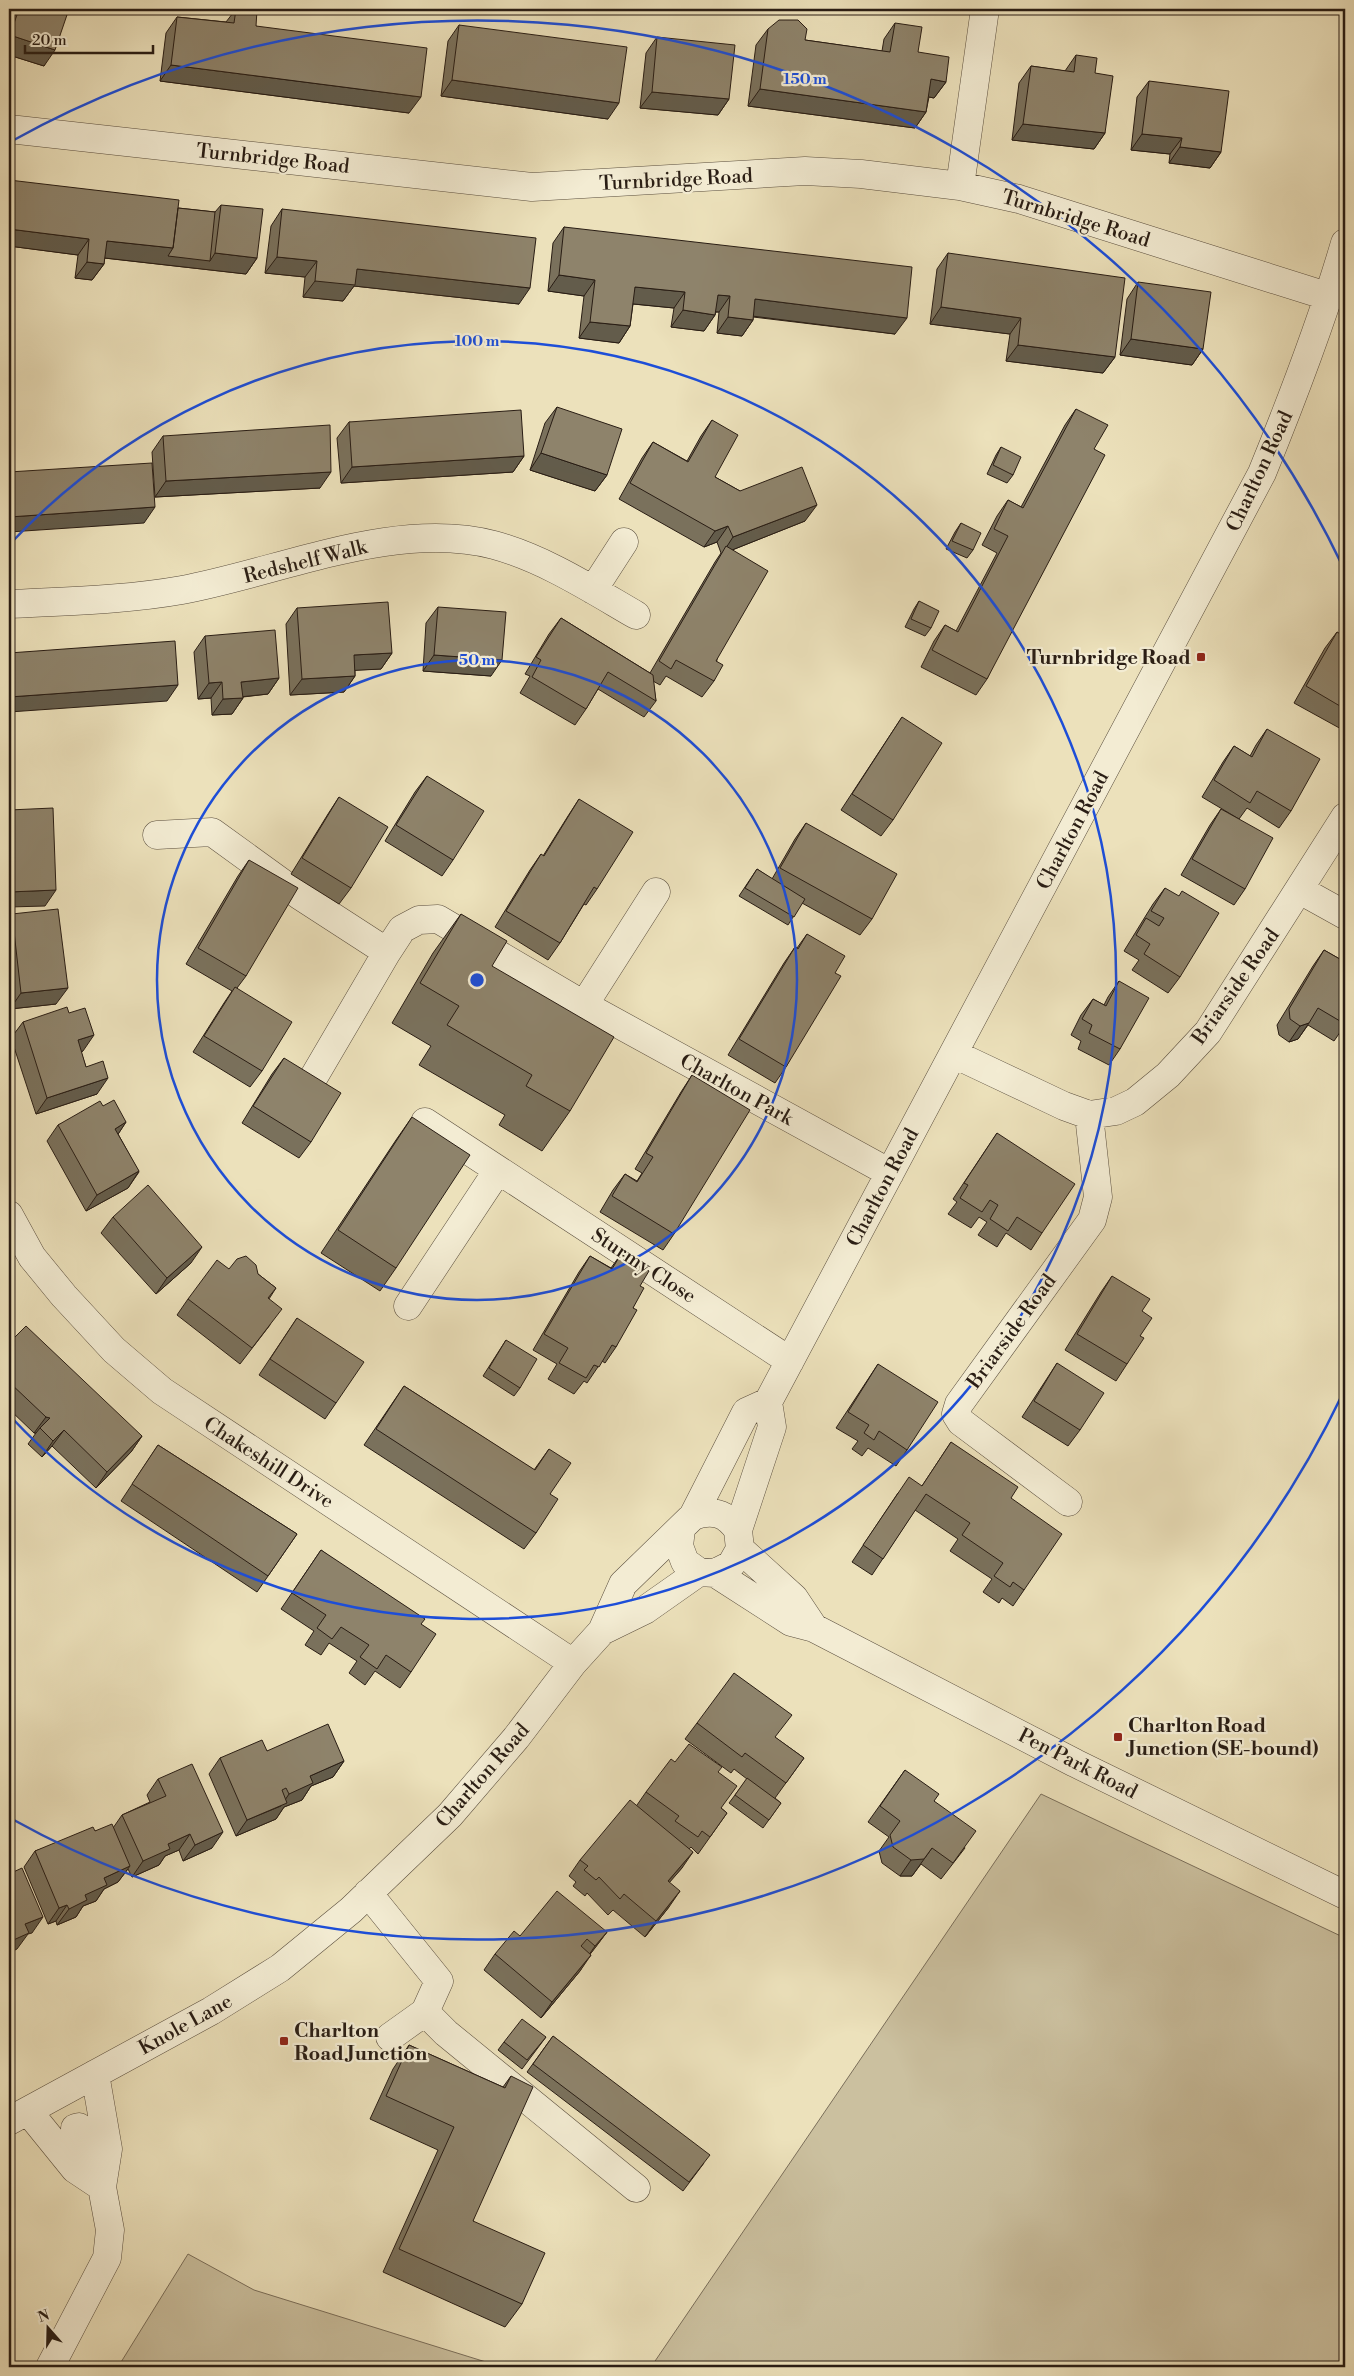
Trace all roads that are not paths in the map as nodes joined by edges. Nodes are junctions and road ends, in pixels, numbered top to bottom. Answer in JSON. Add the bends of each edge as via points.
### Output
{"nodes":[{"id":1,"x":984,"y":9,"type":"edge"},
{"id":2,"x":9,"y":129,"type":"edge"},
{"id":3,"x":960,"y":186,"type":"junction"},
{"id":4,"x":1344,"y":249,"type":"edge"},
{"id":5,"x":1330,"y":297,"type":"junction"},
{"id":6,"x":624,"y":542,"type":"dead end"},
{"id":7,"x":593,"y":590,"type":"junction"},
{"id":8,"x":9,"y":604,"type":"edge"},
{"id":9,"x":636,"y":615,"type":"dead end"},
{"id":10,"x":1345,"y":817,"type":"edge"},
{"id":11,"x":157,"y":835,"type":"dead end"},
{"id":12,"x":1300,"y":890,"type":"junction"},
{"id":13,"x":656,"y":892,"type":"dead end"},
{"id":14,"x":1345,"y":915,"type":"edge"},
{"id":15,"x":387,"y":952,"type":"junction"},
{"id":16,"x":584,"y":1005,"type":"junction"},
{"id":17,"x":954,"y":1054,"type":"junction"},
{"id":18,"x":312,"y":1080,"type":"edge"},
{"id":19,"x":1089,"y":1116,"type":"junction"},
{"id":20,"x":425,"y":1122,"type":"dead end"},
{"id":21,"x":498,"y":1170,"type":"junction"},
{"id":22,"x":890,"y":1173,"type":"junction"},
{"id":23,"x":9,"y":1215,"type":"edge"},
{"id":24,"x":408,"y":1306,"type":"dead end"},
{"id":25,"x":790,"y":1361,"type":"junction"},
{"id":26,"x":768,"y":1402,"type":"junction"},
{"id":27,"x":1068,"y":1502,"type":"dead end"},
{"id":28,"x":687,"y":1522,"type":"junction"},
{"id":29,"x":739,"y":1539,"type":"junction"},
{"id":30,"x":707,"y":1572,"type":"junction"},
{"id":31,"x":814,"y":1628,"type":"junction"},
{"id":32,"x":602,"y":1631,"type":"junction"},
{"id":33,"x":573,"y":1663,"type":"junction"},
{"id":34,"x":1345,"y":1895,"type":"edge"},
{"id":35,"x":360,"y":1902,"type":"junction"},
{"id":36,"x":425,"y":2012,"type":"junction"},
{"id":37,"x":390,"y":2037,"type":"dead end"},
{"id":38,"x":95,"y":2074,"type":"junction"},
{"id":39,"x":18,"y":2116,"type":"edge"},
{"id":40,"x":102,"y":2187,"type":"junction"},
{"id":41,"x":636,"y":2188,"type":"dead end"},
{"id":42,"x":50,"y":2367,"type":"edge"}],
"edges":[{"from":1,"to":3,"type":"street"},
{"from":2,"to":3,"type":"street","name":"Turnbridge Road","via":[[532,187],[805,171]]},
{"from":3,"to":5,"type":"street","name":"Turnbridge Road","via":[[1019,199]]},
{"from":4,"to":5,"type":"street","name":"Charlton Road"},
{"from":5,"to":17,"type":"street","name":"Charlton Road","via":[[1262,473]]},
{"from":6,"to":7,"type":"street"},
{"from":7,"to":8,"type":"street","name":"Redshelf Walk","via":[[550,565],[494,545],[458,539],[415,538],[363,545],[242,578],[180,590]]},
{"from":7,"to":9,"type":"street","name":"Redshelf Walk"},
{"from":10,"to":12,"type":"street","name":"Briarside Road"},
{"from":11,"to":15,"type":"street","via":[[212,832],[299,895]]},
{"from":12,"to":14,"type":"street"},
{"from":12,"to":19,"type":"street","name":"Briarside Road","via":[[1201,1039],[1168,1075],[1135,1102],[1116,1111]]},
{"from":13,"to":16,"type":"street"},
{"from":15,"to":16,"type":"street","name":"Charlton Park","via":[[402,930],[419,920],[438,919]]},
{"from":15,"to":18,"type":"street","name":"Charlton Park"},
{"from":16,"to":22,"type":"street","name":"Charlton Park"},
{"from":17,"to":19,"type":"street"},
{"from":17,"to":22,"type":"street","name":"Charlton Road"},
{"from":19,"to":27,"type":"street","name":"Briarside Road","via":[[1098,1197],[1092,1220],[958,1404],[956,1414],[961,1422]]},
{"from":20,"to":21,"type":"street","name":"Sturmy Close"},
{"from":21,"to":24,"type":"street"},
{"from":21,"to":25,"type":"street","name":"Sturmy Close"},
{"from":22,"to":25,"type":"street","name":"Charlton Road"},
{"from":23,"to":33,"type":"street","name":"Chakeshill Drive","via":[[32,1256],[64,1296],[114,1350],[162,1391]]},
{"from":25,"to":26,"type":"street","name":"Charlton Road"},
{"from":26,"to":28,"type":"street","name":"Charlton Road","via":[[746,1412]]},
{"from":26,"to":29,"type":"street","name":"Charlton Road","via":[[772,1427]]},
{"from":28,"to":29,"type":"street","via":[[706,1512],[719,1513],[730,1519]]},
{"from":28,"to":30,"type":"street","name":"Charlton Road","via":[[679,1546],[685,1562]]},
{"from":28,"to":32,"type":"street","name":"Charlton Road","via":[[623,1584]]},
{"from":29,"to":30,"type":"street","name":"Charlton Road","via":[[731,1564]]},
{"from":29,"to":31,"type":"street","name":"Pen Park Road","via":[[794,1598]]},
{"from":30,"to":31,"type":"street","name":"Pen Park Road","via":[[791,1622]]},
{"from":30,"to":32,"type":"street","name":"Charlton Road","via":[[645,1610]]},
{"from":31,"to":34,"type":"street","name":"Pen Park Road"},
{"from":32,"to":33,"type":"street","name":"Charlton Road"},
{"from":33,"to":35,"type":"street","name":"Charlton Road","via":[[516,1738],[450,1815]]},
{"from":35,"to":36,"type":"street","via":[[439,1981]]},
{"from":35,"to":38,"type":"street","name":"Knole Lane","via":[[280,1968]]},
{"from":36,"to":37,"type":"street"},
{"from":36,"to":41,"type":"street","via":[[446,2033]]},
{"from":38,"to":39,"type":"street","name":"Knole Lane"},
{"from":38,"to":40,"type":"street","via":[[108,2149]]},
{"from":39,"to":40,"type":"street","via":[[75,2169]]},
{"from":40,"to":42,"type":"street","via":[[110,2230],[107,2258]]}]}
